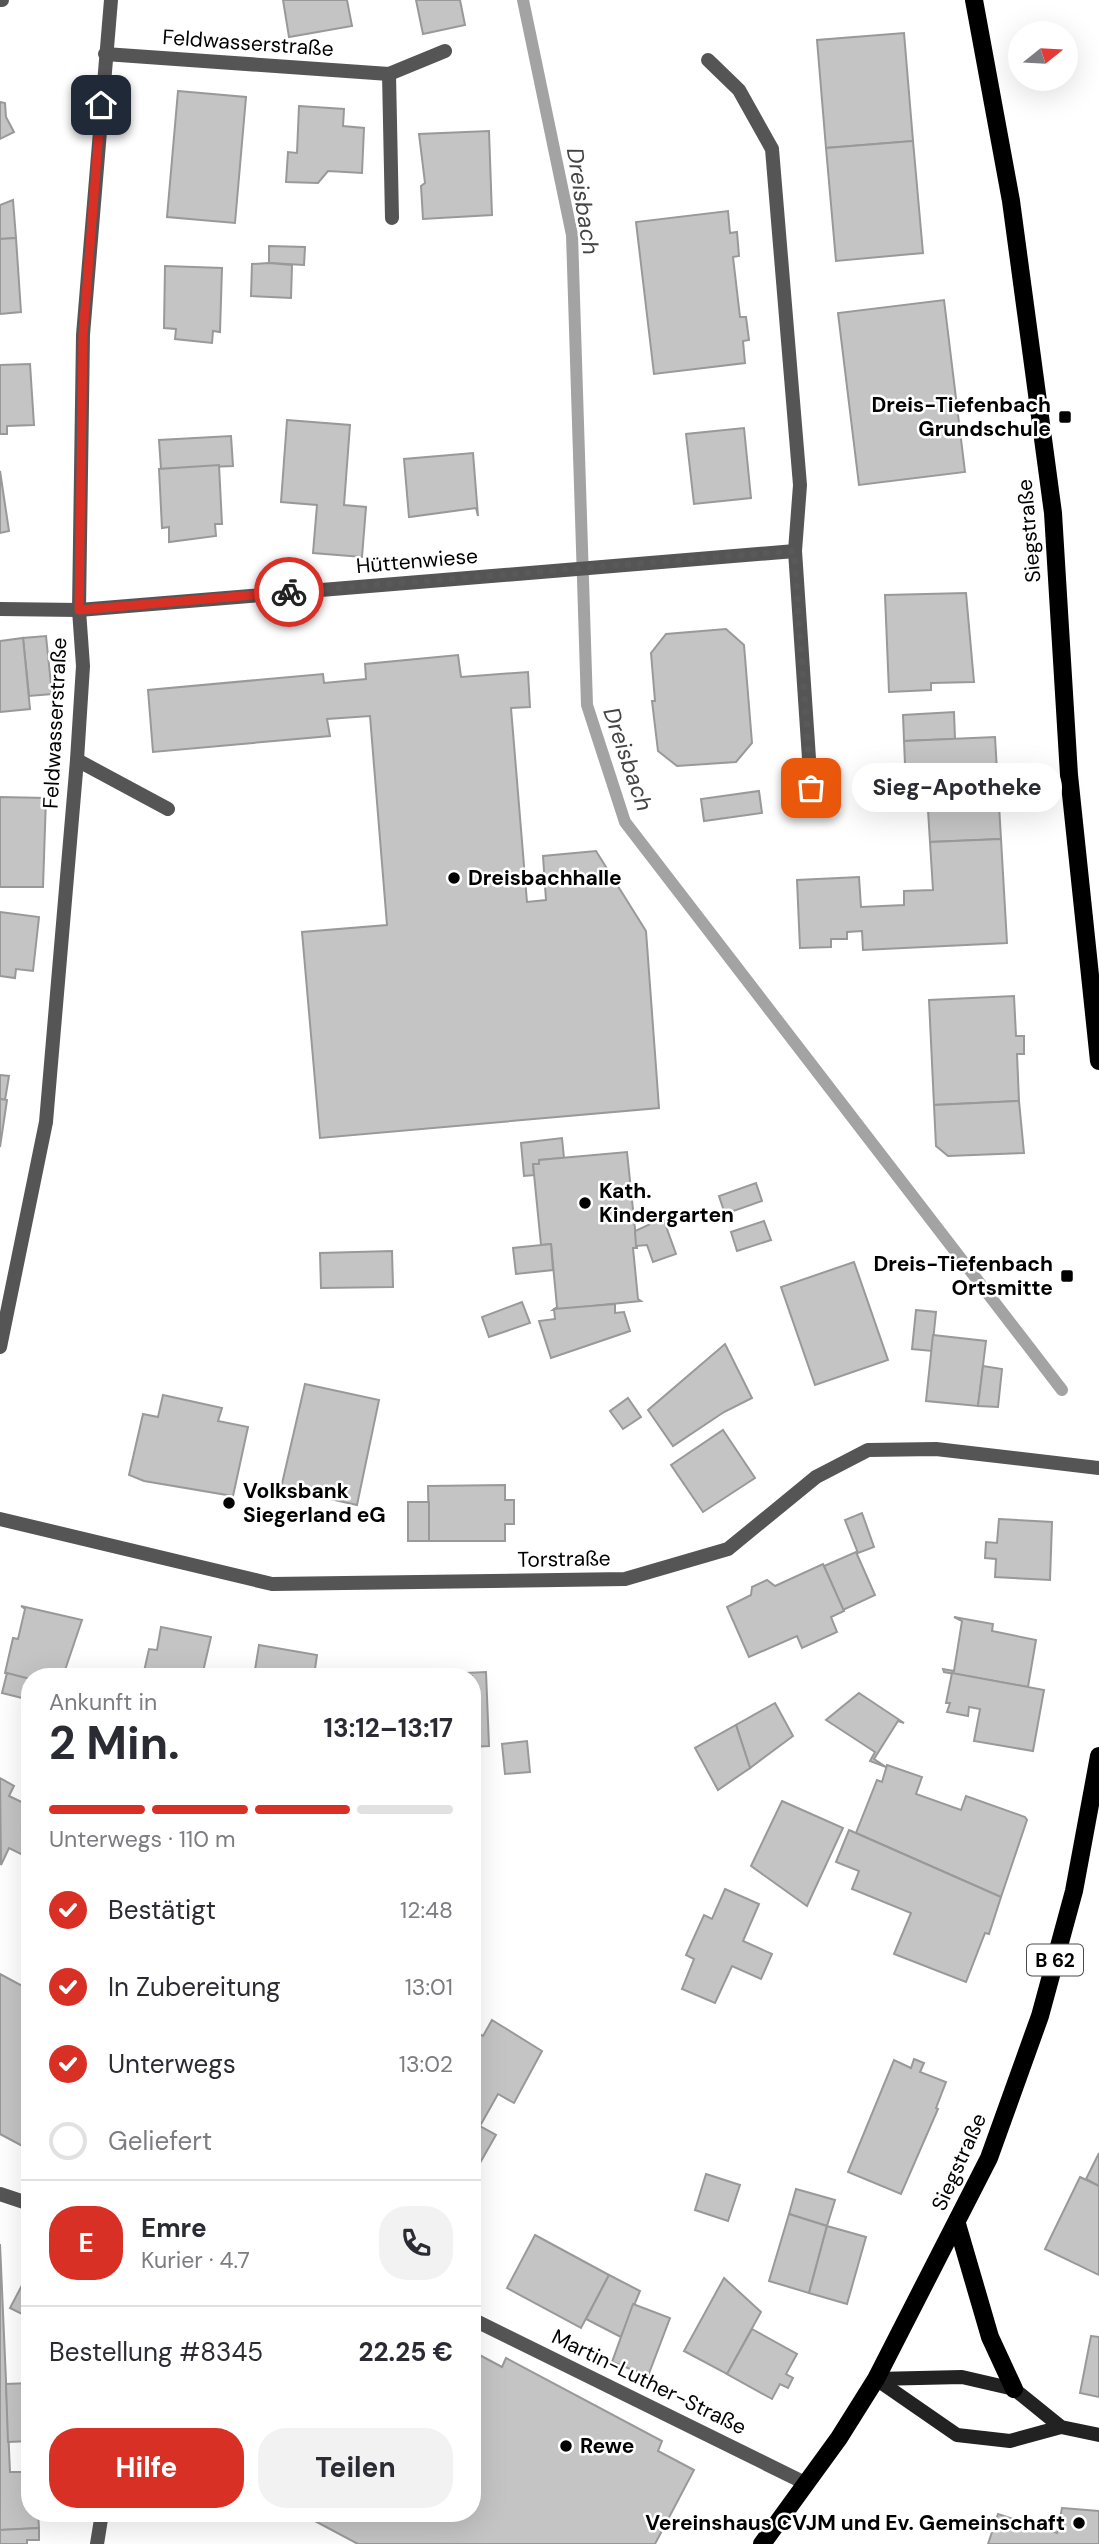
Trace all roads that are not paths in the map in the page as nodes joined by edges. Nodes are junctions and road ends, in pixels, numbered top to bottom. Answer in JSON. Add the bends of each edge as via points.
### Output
{"nodes":[{"id":1,"x":111,"y":0,"type":"edge"},
{"id":2,"x":974,"y":0,"type":"edge"},
{"id":3,"x":445,"y":51,"type":"dead end"},
{"id":4,"x":105,"y":54,"type":"junction"},
{"id":5,"x":708,"y":60,"type":"dead end"},
{"id":6,"x":388,"y":74,"type":"junction"},
{"id":7,"x":392,"y":218,"type":"dead end"},
{"id":8,"x":794,"y":551,"type":"junction"},
{"id":9,"x":0,"y":608,"type":"edge"},
{"id":10,"x":79,"y":610,"type":"junction"},
{"id":11,"x":77,"y":760,"type":"junction"},
{"id":12,"x":811,"y":788,"type":"dead end"},
{"id":13,"x":168,"y":809,"type":"dead end"},
{"id":14,"x":1099,"y":1059,"type":"edge"},
{"id":15,"x":0,"y":1347,"type":"edge"},
{"id":16,"x":1099,"y":1468,"type":"edge"},
{"id":17,"x":0,"y":1519,"type":"edge"},
{"id":18,"x":1099,"y":1756,"type":"edge"},
{"id":19,"x":0,"y":2194,"type":"edge"},
{"id":20,"x":21,"y":2201,"type":"edge"},
{"id":21,"x":957,"y":2224,"type":"junction"},
{"id":22,"x":481,"y":2323,"type":"edge"},
{"id":23,"x":876,"y":2379,"type":"junction"},
{"id":24,"x":1014,"y":2389,"type":"junction"},
{"id":25,"x":1061,"y":2427,"type":"junction"},
{"id":26,"x":1099,"y":2435,"type":"edge"},
{"id":27,"x":807,"y":2484,"type":"junction"},
{"id":28,"x":101,"y":2522,"type":"edge"},
{"id":29,"x":97,"y":2544,"type":"edge"},
{"id":30,"x":762,"y":2544,"type":"edge"}],
"edges":[{"from":1,"to":4,"type":"street","name":"Feldwasserstraße"},
{"from":2,"to":14,"type":"main road","name":"Siegstraße","via":[[1011,201],[1053,513],[1069,775]]},
{"from":3,"to":6,"type":"street","name":"Feldwasserstraße"},
{"from":4,"to":6,"type":"street","name":"Feldwasserstraße"},
{"from":4,"to":10,"type":"street","name":"Feldwasserstraße","via":[[83,335]]},
{"from":5,"to":8,"type":"street","via":[[739,90],[772,149],[800,485]]},
{"from":6,"to":7,"type":"street"},
{"from":8,"to":10,"type":"street","name":"Hüttenwiese"},
{"from":8,"to":12,"type":"street"},
{"from":9,"to":10,"type":"street","name":"Hüttenwiese"},
{"from":10,"to":11,"type":"street","name":"Feldwasserstraße","via":[[83,666]]},
{"from":11,"to":13,"type":"street"},
{"from":11,"to":15,"type":"street","name":"Feldwasserstraße","via":[[46,1122]]},
{"from":16,"to":17,"type":"street","name":"Torstraße","via":[[936,1449],[868,1450],[816,1477],[728,1549],[625,1579],[272,1584]]},
{"from":18,"to":21,"type":"main road","name":"Siegstraße","number":"B 62","via":[[1074,1891],[1040,2016],[989,2158]]},
{"from":19,"to":20,"type":"street"},
{"from":21,"to":23,"type":"main road","name":"Siegstraße","number":"B 62"},
{"from":21,"to":24,"type":"main road","via":[[990,2337]]},
{"from":22,"to":27,"type":"street","name":"Martin-Luther-Straße"},
{"from":23,"to":24,"type":"main road","via":[[962,2377]]},
{"from":23,"to":25,"type":"main road","via":[[957,2435],[1010,2441]]},
{"from":23,"to":27,"type":"main road","name":"Siegstraße","number":"B 62"},
{"from":24,"to":25,"type":"main road"},
{"from":25,"to":26,"type":"main road"},
{"from":27,"to":30,"type":"main road","name":"Siegstraße","number":"B 62"},
{"from":28,"to":29,"type":"street"}]}
